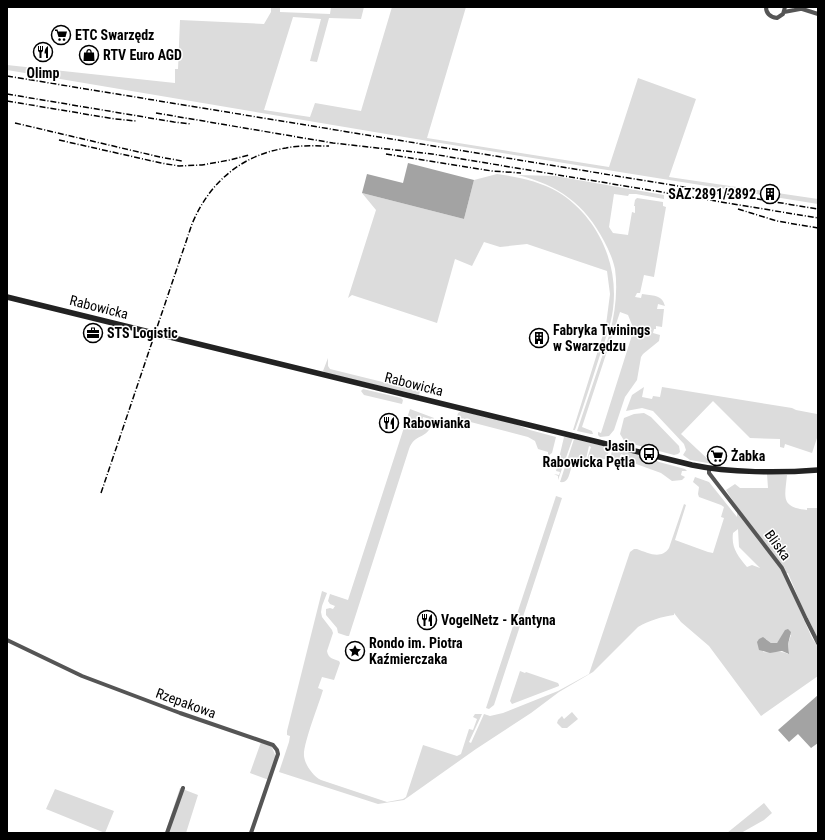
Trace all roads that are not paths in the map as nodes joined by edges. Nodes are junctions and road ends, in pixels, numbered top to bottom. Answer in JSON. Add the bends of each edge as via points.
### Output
{"nodes":[{"id":1,"x":766,"y":7,"type":"edge"},
{"id":2,"x":796,"y":7,"type":"edge"},
{"id":3,"x":784,"y":9,"type":"edge"},
{"id":4,"x":801,"y":9,"type":"junction"},
{"id":5,"x":818,"y":14,"type":"edge"},
{"id":6,"x":7,"y":297,"type":"edge"},
{"id":7,"x":709,"y":468,"type":"junction"},
{"id":8,"x":818,"y":470,"type":"edge"},
{"id":9,"x":7,"y":640,"type":"edge"},
{"id":10,"x":818,"y":642,"type":"edge"},
{"id":11,"x":183,"y":788,"type":"dead end"},
{"id":12,"x":167,"y":833,"type":"edge"},
{"id":13,"x":251,"y":833,"type":"edge"}],
"edges":[{"from":1,"to":3,"type":"street","via":[[768,14],[773,18],[780,16]]},
{"from":2,"to":4,"type":"street"},
{"from":3,"to":4,"type":"street"},
{"from":4,"to":5,"type":"street"},
{"from":6,"to":7,"type":"street","name":"Rabowicka"},
{"from":7,"to":8,"type":"street","name":"Rabowicka","via":[[788,472]]},
{"from":7,"to":10,"type":"street","name":"Bliska","via":[[709,473],[782,568]]},
{"from":9,"to":13,"type":"street","name":"Rzepakowa","via":[[82,676],[273,745],[278,754]]},
{"from":11,"to":12,"type":"street"}]}
